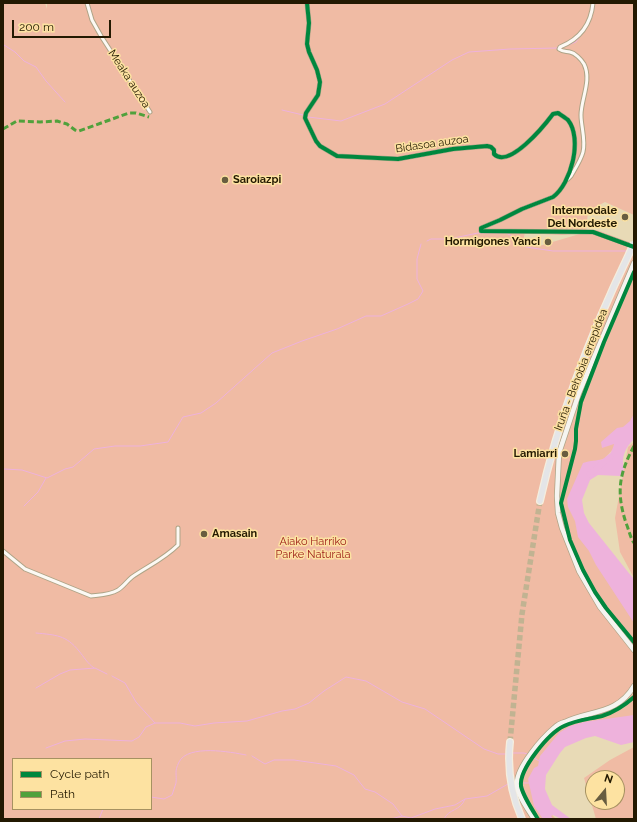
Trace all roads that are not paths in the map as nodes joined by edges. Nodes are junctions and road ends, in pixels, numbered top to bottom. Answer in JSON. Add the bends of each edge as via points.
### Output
{"nodes":[{"id":1,"x":87,"y":3,"type":"edge"},
{"id":2,"x":307,"y":3,"type":"edge"},
{"id":3,"x":593,"y":3,"type":"edge"},
{"id":4,"x":150,"y":112,"type":"dead end"},
{"id":5,"x":567,"y":180,"type":"junction"},
{"id":6,"x":634,"y":244,"type":"edge"},
{"id":7,"x":634,"y":247,"type":"edge"},
{"id":8,"x":634,"y":263,"type":"edge"},
{"id":9,"x":540,"y":501,"type":"tunnel mouth"},
{"id":10,"x":178,"y":528,"type":"dead end"},
{"id":11,"x":3,"y":551,"type":"edge"},
{"id":12,"x":634,"y":650,"type":"edge"},
{"id":13,"x":634,"y":686,"type":"edge"},
{"id":14,"x":509,"y":745,"type":"tunnel mouth"},
{"id":15,"x":522,"y":819,"type":"edge"},
{"id":16,"x":534,"y":819,"type":"edge"}],
"edges":[{"from":1,"to":4,"type":"street","name":"Meaka auzoa","via":[[92,20],[101,36]]},
{"from":2,"to":5,"type":"street","name":"Bidasoa auzoa","via":[[309,52],[320,82],[318,95],[305,118],[320,146],[337,156],[398,159],[487,146],[494,150],[497,157],[505,158],[521,148],[553,114],[558,113],[568,120],[575,136],[573,160]]},
{"from":3,"to":5,"type":"street","name":"Bidasoa auzoa","via":[[586,27],[571,42],[559,49],[572,52],[578,57],[586,72],[586,92],[581,108],[583,153]]},
{"from":5,"to":7,"type":"street","name":"Bidasoa auzoa","via":[[553,197],[484,226],[481,231],[593,232]]},
{"from":6,"to":9,"type":"highway","name":"Iruña - Behobia errepidea","bridge":true,"via":[[592,337],[569,398],[553,447]]},
{"from":8,"to":12,"type":"street","via":[[579,393],[559,453],[557,496],[562,528],[579,571],[600,607]]},
{"from":10,"to":11,"type":"street","via":[[178,546],[173,551],[131,578],[118,590],[102,595],[91,596],[25,569]]},
{"from":13,"to":16,"type":"street","via":[[620,703],[555,727],[534,750],[522,768],[517,784],[523,801]]},
{"from":14,"to":15,"type":"highway","via":[[511,784]]}]}
